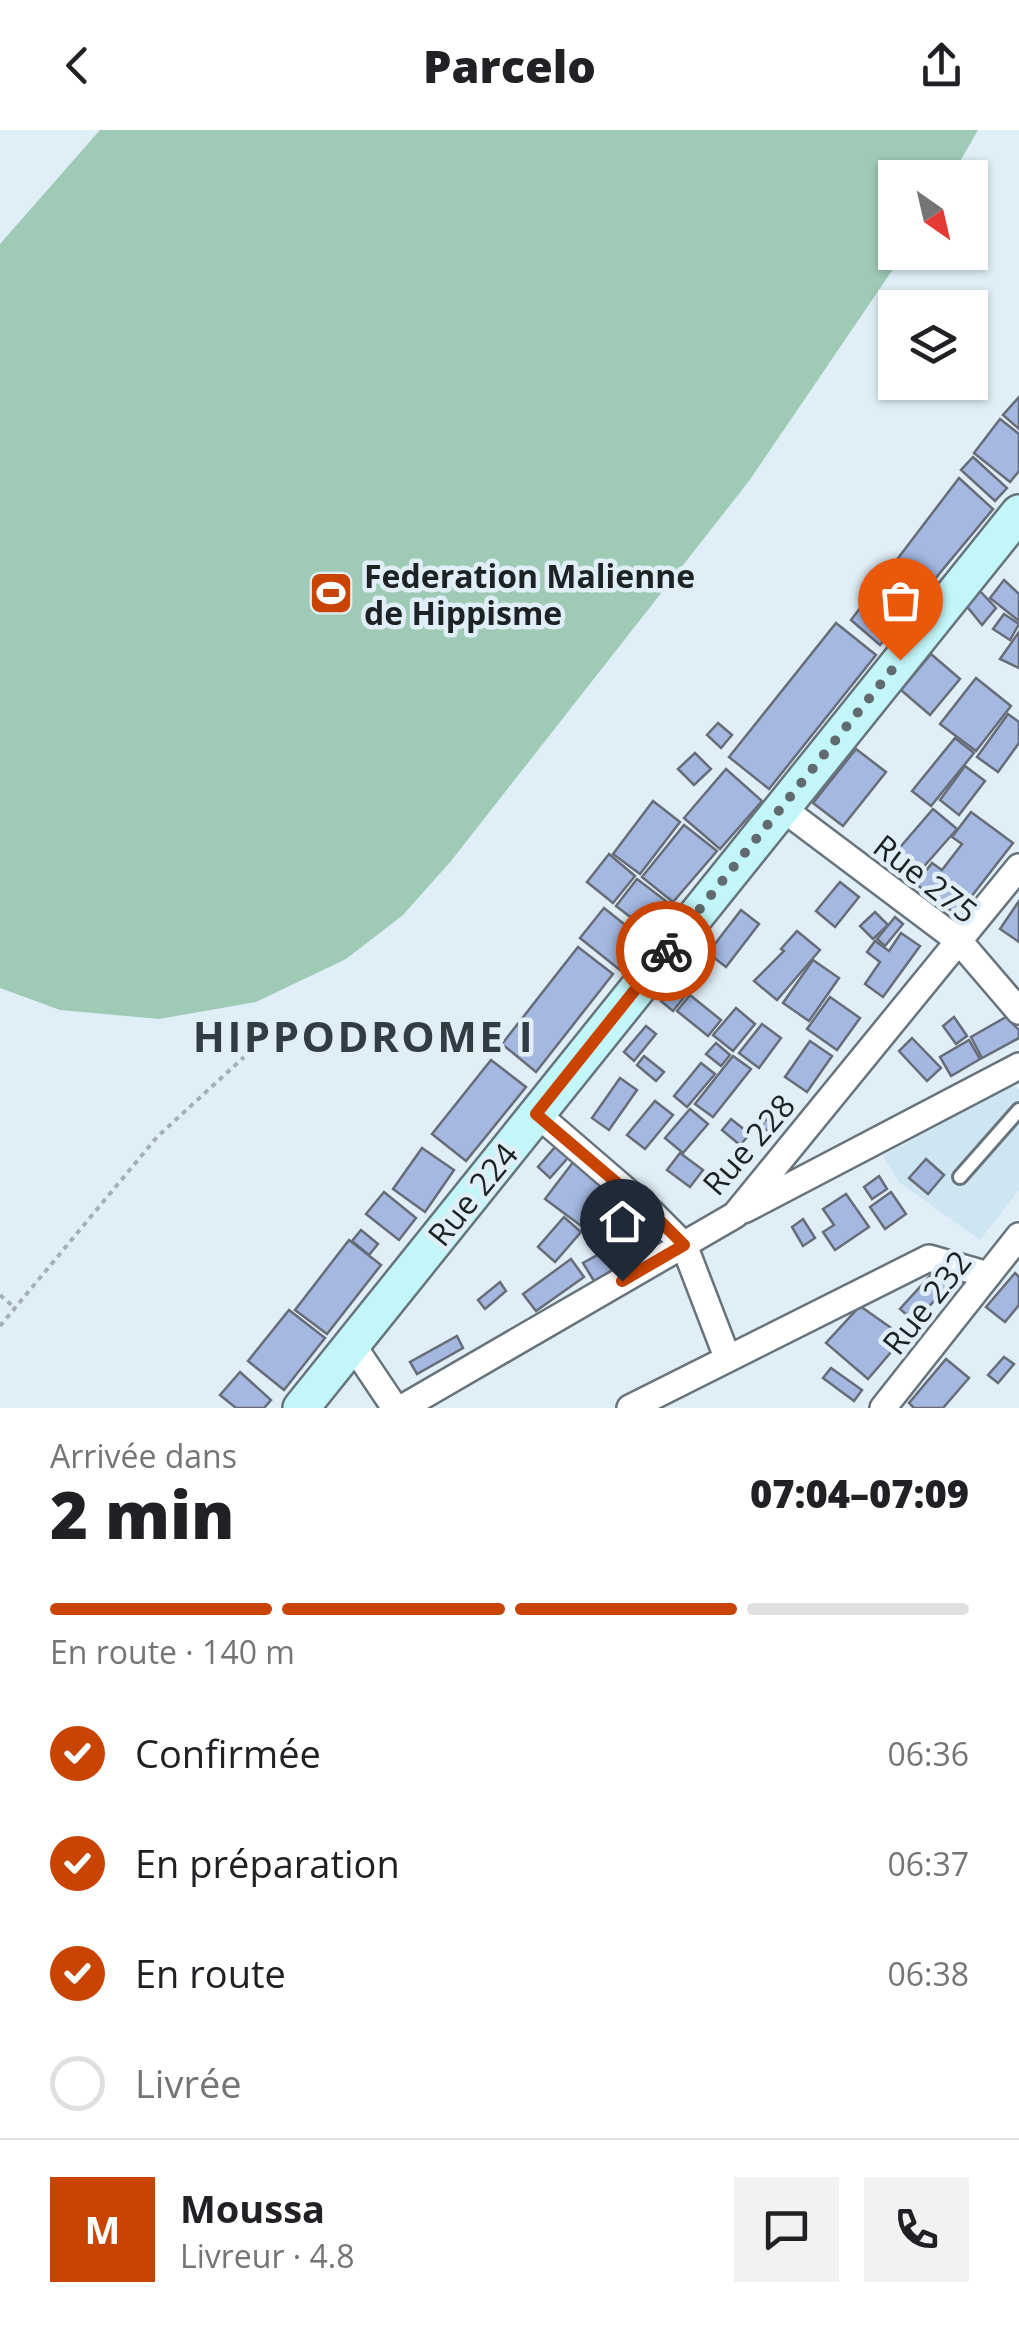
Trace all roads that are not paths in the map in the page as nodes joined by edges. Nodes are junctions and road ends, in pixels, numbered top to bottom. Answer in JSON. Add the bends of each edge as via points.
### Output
{"nodes":[{"id":1,"x":1019,"y":513,"type":"edge"},
{"id":2,"x":782,"y":808,"type":"junction"},
{"id":3,"x":1019,"y":867,"type":"edge"},
{"id":4,"x":959,"y":941,"type":"junction"},
{"id":5,"x":1019,"y":1011,"type":"edge"},
{"id":6,"x":1019,"y":1066,"type":"edge"},
{"id":7,"x":1019,"y":1110,"type":"edge"},
{"id":8,"x":536,"y":1114,"type":"junction"},
{"id":9,"x":960,"y":1177,"type":"dead end"},
{"id":10,"x":735,"y":1215,"type":"junction"},
{"id":11,"x":1019,"y":1236,"type":"edge"},
{"id":12,"x":684,"y":1245,"type":"junction"},
{"id":13,"x":988,"y":1275,"type":"junction"},
{"id":14,"x":352,"y":1344,"type":"junction"},
{"id":15,"x":727,"y":1357,"type":"junction"},
{"id":16,"x":301,"y":1408,"type":"edge"},
{"id":17,"x":399,"y":1408,"type":"edge"},
{"id":18,"x":630,"y":1408,"type":"edge"},
{"id":19,"x":883,"y":1408,"type":"edge"}],
"edges":[{"from":1,"to":2,"type":"street","name":"Rue 224"},
{"from":2,"to":4,"type":"street","name":"Rue 275"},
{"from":2,"to":8,"type":"street","name":"Rue 224"},
{"from":3,"to":4,"type":"street","name":"Rue 228"},
{"from":4,"to":5,"type":"street","name":"Rue 275"},
{"from":4,"to":10,"type":"street","name":"Rue 228"},
{"from":6,"to":10,"type":"street"},
{"from":7,"to":9,"type":"lane"},
{"from":8,"to":12,"type":"street"},
{"from":8,"to":14,"type":"street","name":"Rue 224"},
{"from":10,"to":12,"type":"street","name":"Rue 228"},
{"from":11,"to":13,"type":"street","name":"Rue 232"},
{"from":12,"to":15,"type":"street"},
{"from":12,"to":17,"type":"street","name":"Rue 228"},
{"from":13,"to":15,"type":"street","via":[[929,1258]]},
{"from":13,"to":19,"type":"street","name":"Rue 232"},
{"from":14,"to":16,"type":"street","name":"Rue 224"},
{"from":14,"to":17,"type":"street"},
{"from":15,"to":18,"type":"street"}]}
